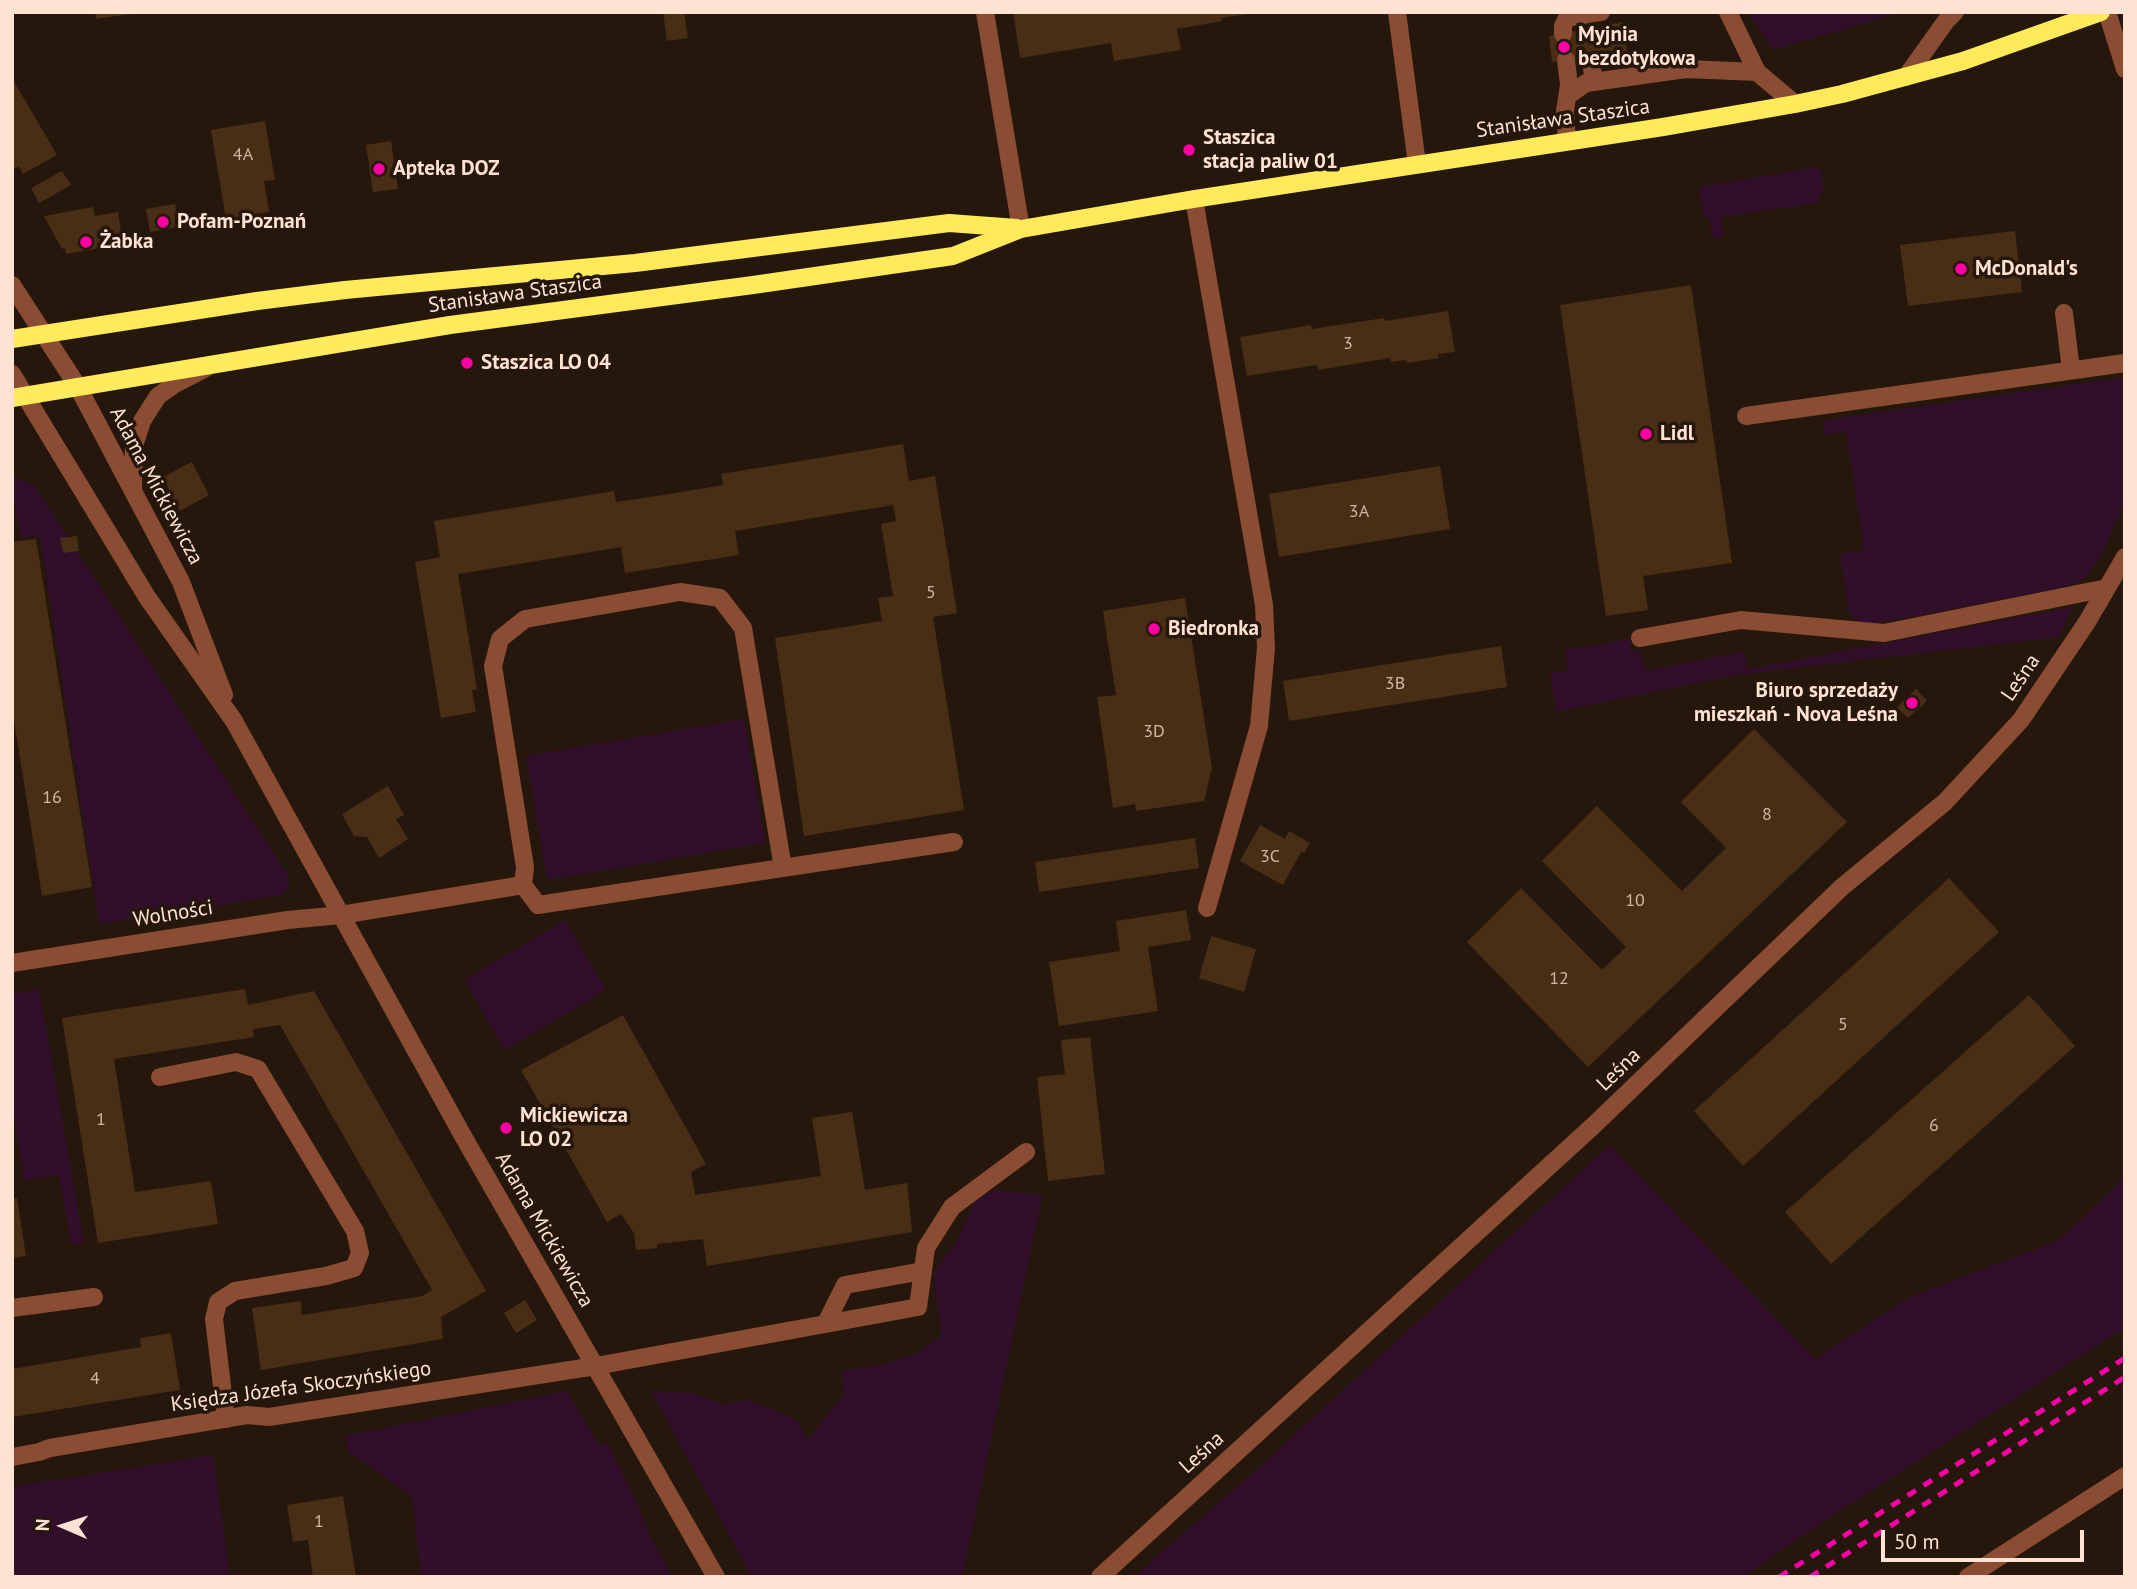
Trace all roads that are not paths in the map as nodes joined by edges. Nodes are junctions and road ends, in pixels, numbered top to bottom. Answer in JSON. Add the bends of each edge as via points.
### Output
{"nodes":[{"id":1,"x":985,"y":12,"type":"edge"},
{"id":2,"x":1396,"y":12,"type":"edge"},
{"id":3,"x":1728,"y":12,"type":"edge"},
{"id":4,"x":1955,"y":12,"type":"edge"},
{"id":5,"x":2101,"y":12,"type":"edge"},
{"id":6,"x":2107,"y":12,"type":"edge"},
{"id":7,"x":1591,"y":18,"type":"edge"},
{"id":8,"x":1563,"y":34,"type":"dead end"},
{"id":9,"x":1566,"y":60,"type":"dead end"},
{"id":10,"x":1591,"y":61,"type":"dead end"},
{"id":11,"x":2125,"y":69,"type":"edge"},
{"id":12,"x":1757,"y":72,"type":"junction"},
{"id":13,"x":1906,"y":77,"type":"junction"},
{"id":14,"x":1594,"y":82,"type":"junction"},
{"id":15,"x":1569,"y":95,"type":"junction"},
{"id":16,"x":1795,"y":104,"type":"junction"},
{"id":17,"x":1567,"y":141,"type":"junction"},
{"id":18,"x":1417,"y":164,"type":"junction"},
{"id":19,"x":1194,"y":199,"type":"junction"},
{"id":20,"x":1021,"y":229,"type":"junction"},
{"id":21,"x":12,"y":285,"type":"edge"},
{"id":22,"x":2064,"y":313,"type":"dead end"},
{"id":23,"x":45,"y":334,"type":"junction"},
{"id":24,"x":12,"y":339,"type":"edge"},
{"id":25,"x":2125,"y":363,"type":"edge"},
{"id":26,"x":212,"y":364,"type":"junction"},
{"id":27,"x":2071,"y":370,"type":"junction"},
{"id":28,"x":12,"y":374,"type":"edge"},
{"id":29,"x":78,"y":387,"type":"junction"},
{"id":30,"x":19,"y":397,"type":"edge"},
{"id":31,"x":1746,"y":416,"type":"dead end"},
{"id":32,"x":133,"y":492,"type":"junction"},
{"id":33,"x":2125,"y":557,"type":"edge"},
{"id":34,"x":2107,"y":588,"type":"junction"},
{"id":35,"x":1640,"y":638,"type":"dead end"},
{"id":36,"x":234,"y":721,"type":"junction"},
{"id":37,"x":954,"y":842,"type":"dead end"},
{"id":38,"x":783,"y":868,"type":"junction"},
{"id":39,"x":523,"y":885,"type":"junction"},
{"id":40,"x":1207,"y":908,"type":"dead end"},
{"id":41,"x":341,"y":915,"type":"junction"},
{"id":42,"x":12,"y":962,"type":"edge"},
{"id":43,"x":160,"y":1077,"type":"dead end"},
{"id":44,"x":1026,"y":1152,"type":"dead end"},
{"id":45,"x":923,"y":1271,"type":"junction"},
{"id":46,"x":94,"y":1297,"type":"dead end"},
{"id":47,"x":12,"y":1308,"type":"edge"},
{"id":48,"x":826,"y":1324,"type":"junction"},
{"id":49,"x":596,"y":1366,"type":"junction"},
{"id":50,"x":226,"y":1419,"type":"junction"},
{"id":51,"x":12,"y":1457,"type":"edge"},
{"id":52,"x":2125,"y":1476,"type":"edge"},
{"id":53,"x":716,"y":1577,"type":"edge"},
{"id":54,"x":1100,"y":1577,"type":"edge"},
{"id":55,"x":1968,"y":1577,"type":"edge"}],
"edges":[{"from":1,"to":20,"type":"street"},
{"from":2,"to":18,"type":"street"},
{"from":3,"to":12,"type":"street"},
{"from":4,"to":13,"type":"street"},
{"from":5,"to":13,"type":"main road","name":"Stanisława Staszica"},
{"from":6,"to":11,"type":"street"},
{"from":7,"to":8,"type":"street","via":[[1567,19]]},
{"from":9,"to":15,"type":"street"},
{"from":10,"to":14,"type":"street"},
{"from":12,"to":14,"type":"street","via":[[1686,69]]},
{"from":12,"to":16,"type":"street"},
{"from":13,"to":16,"type":"main road","name":"Stanisława Staszica"},
{"from":14,"to":15,"type":"street"},
{"from":15,"to":17,"type":"street"},
{"from":16,"to":17,"type":"main road","name":"Stanisława Staszica"},
{"from":17,"to":18,"type":"main road","name":"Stanisława Staszica"},
{"from":18,"to":19,"type":"main road","name":"Stanisława Staszica"},
{"from":19,"to":20,"type":"main road","name":"Stanisława Staszica"},
{"from":19,"to":40,"type":"street","via":[[1264,606],[1266,648],[1259,726]]},
{"from":20,"to":23,"type":"main road","name":"Stanisława Staszica","via":[[949,223],[635,263],[345,290]]},
{"from":20,"to":26,"type":"main road","name":"Stanisława Staszica","via":[[953,256],[461,324]]},
{"from":21,"to":23,"type":"street","name":"Adama Mickiewicza"},
{"from":22,"to":27,"type":"street"},
{"from":23,"to":24,"type":"main road","name":"Stanisława Staszica"},
{"from":23,"to":29,"type":"street","name":"Adama Mickiewicza"},
{"from":25,"to":27,"type":"street"},
{"from":26,"to":29,"type":"main road","name":"Stanisława Staszica"},
{"from":26,"to":32,"type":"street","via":[[158,396],[142,421],[134,446]]},
{"from":27,"to":31,"type":"street"},
{"from":28,"to":30,"type":"street","name":"Adama Mickiewicza"},
{"from":29,"to":30,"type":"main road","name":"Stanisława Staszica"},
{"from":29,"to":32,"type":"street","name":"Adama Mickiewicza"},
{"from":30,"to":36,"type":"street","name":"Adama Mickiewicza","via":[[147,597]]},
{"from":32,"to":36,"type":"street","name":"Adama Mickiewicza","via":[[181,582]]},
{"from":33,"to":34,"type":"street","name":"Leśna"},
{"from":34,"to":35,"type":"street","via":[[1884,633],[1741,620]]},
{"from":34,"to":54,"type":"street","name":"Leśna","via":[[2021,720],[1945,802],[1842,887],[1587,1132]]},
{"from":36,"to":41,"type":"street","name":"Adama Mickiewicza"},
{"from":37,"to":38,"type":"street"},
{"from":38,"to":39,"type":"street","via":[[538,905]]},
{"from":38,"to":39,"type":"street","via":[[743,628],[720,598],[680,592],[526,619],[500,639],[493,666],[525,867]]},
{"from":39,"to":41,"type":"street","name":"Wolności"},
{"from":41,"to":42,"type":"street","name":"Wolności"},
{"from":41,"to":49,"type":"street","name":"Adama Mickiewicza"},
{"from":43,"to":50,"type":"street","via":[[236,1062],[258,1069],[355,1231],[360,1253],[354,1268],[235,1291],[218,1302],[214,1319]]},
{"from":44,"to":45,"type":"street","via":[[952,1207],[926,1248]]},
{"from":45,"to":48,"type":"street","via":[[845,1285]]},
{"from":45,"to":48,"type":"street","name":"Księdza Józefa Skoczyńskiego","via":[[918,1307]]},
{"from":46,"to":47,"type":"street"},
{"from":48,"to":49,"type":"street","name":"Księdza Józefa Skoczyńskiego"},
{"from":49,"to":50,"type":"street","name":"Księdza Józefa Skoczyńskiego","via":[[269,1417]]},
{"from":49,"to":53,"type":"street","name":"Adama Mickiewicza"},
{"from":50,"to":51,"type":"street","name":"Księdza Józefa Skoczyńskiego"},
{"from":52,"to":55,"type":"street"}]}
